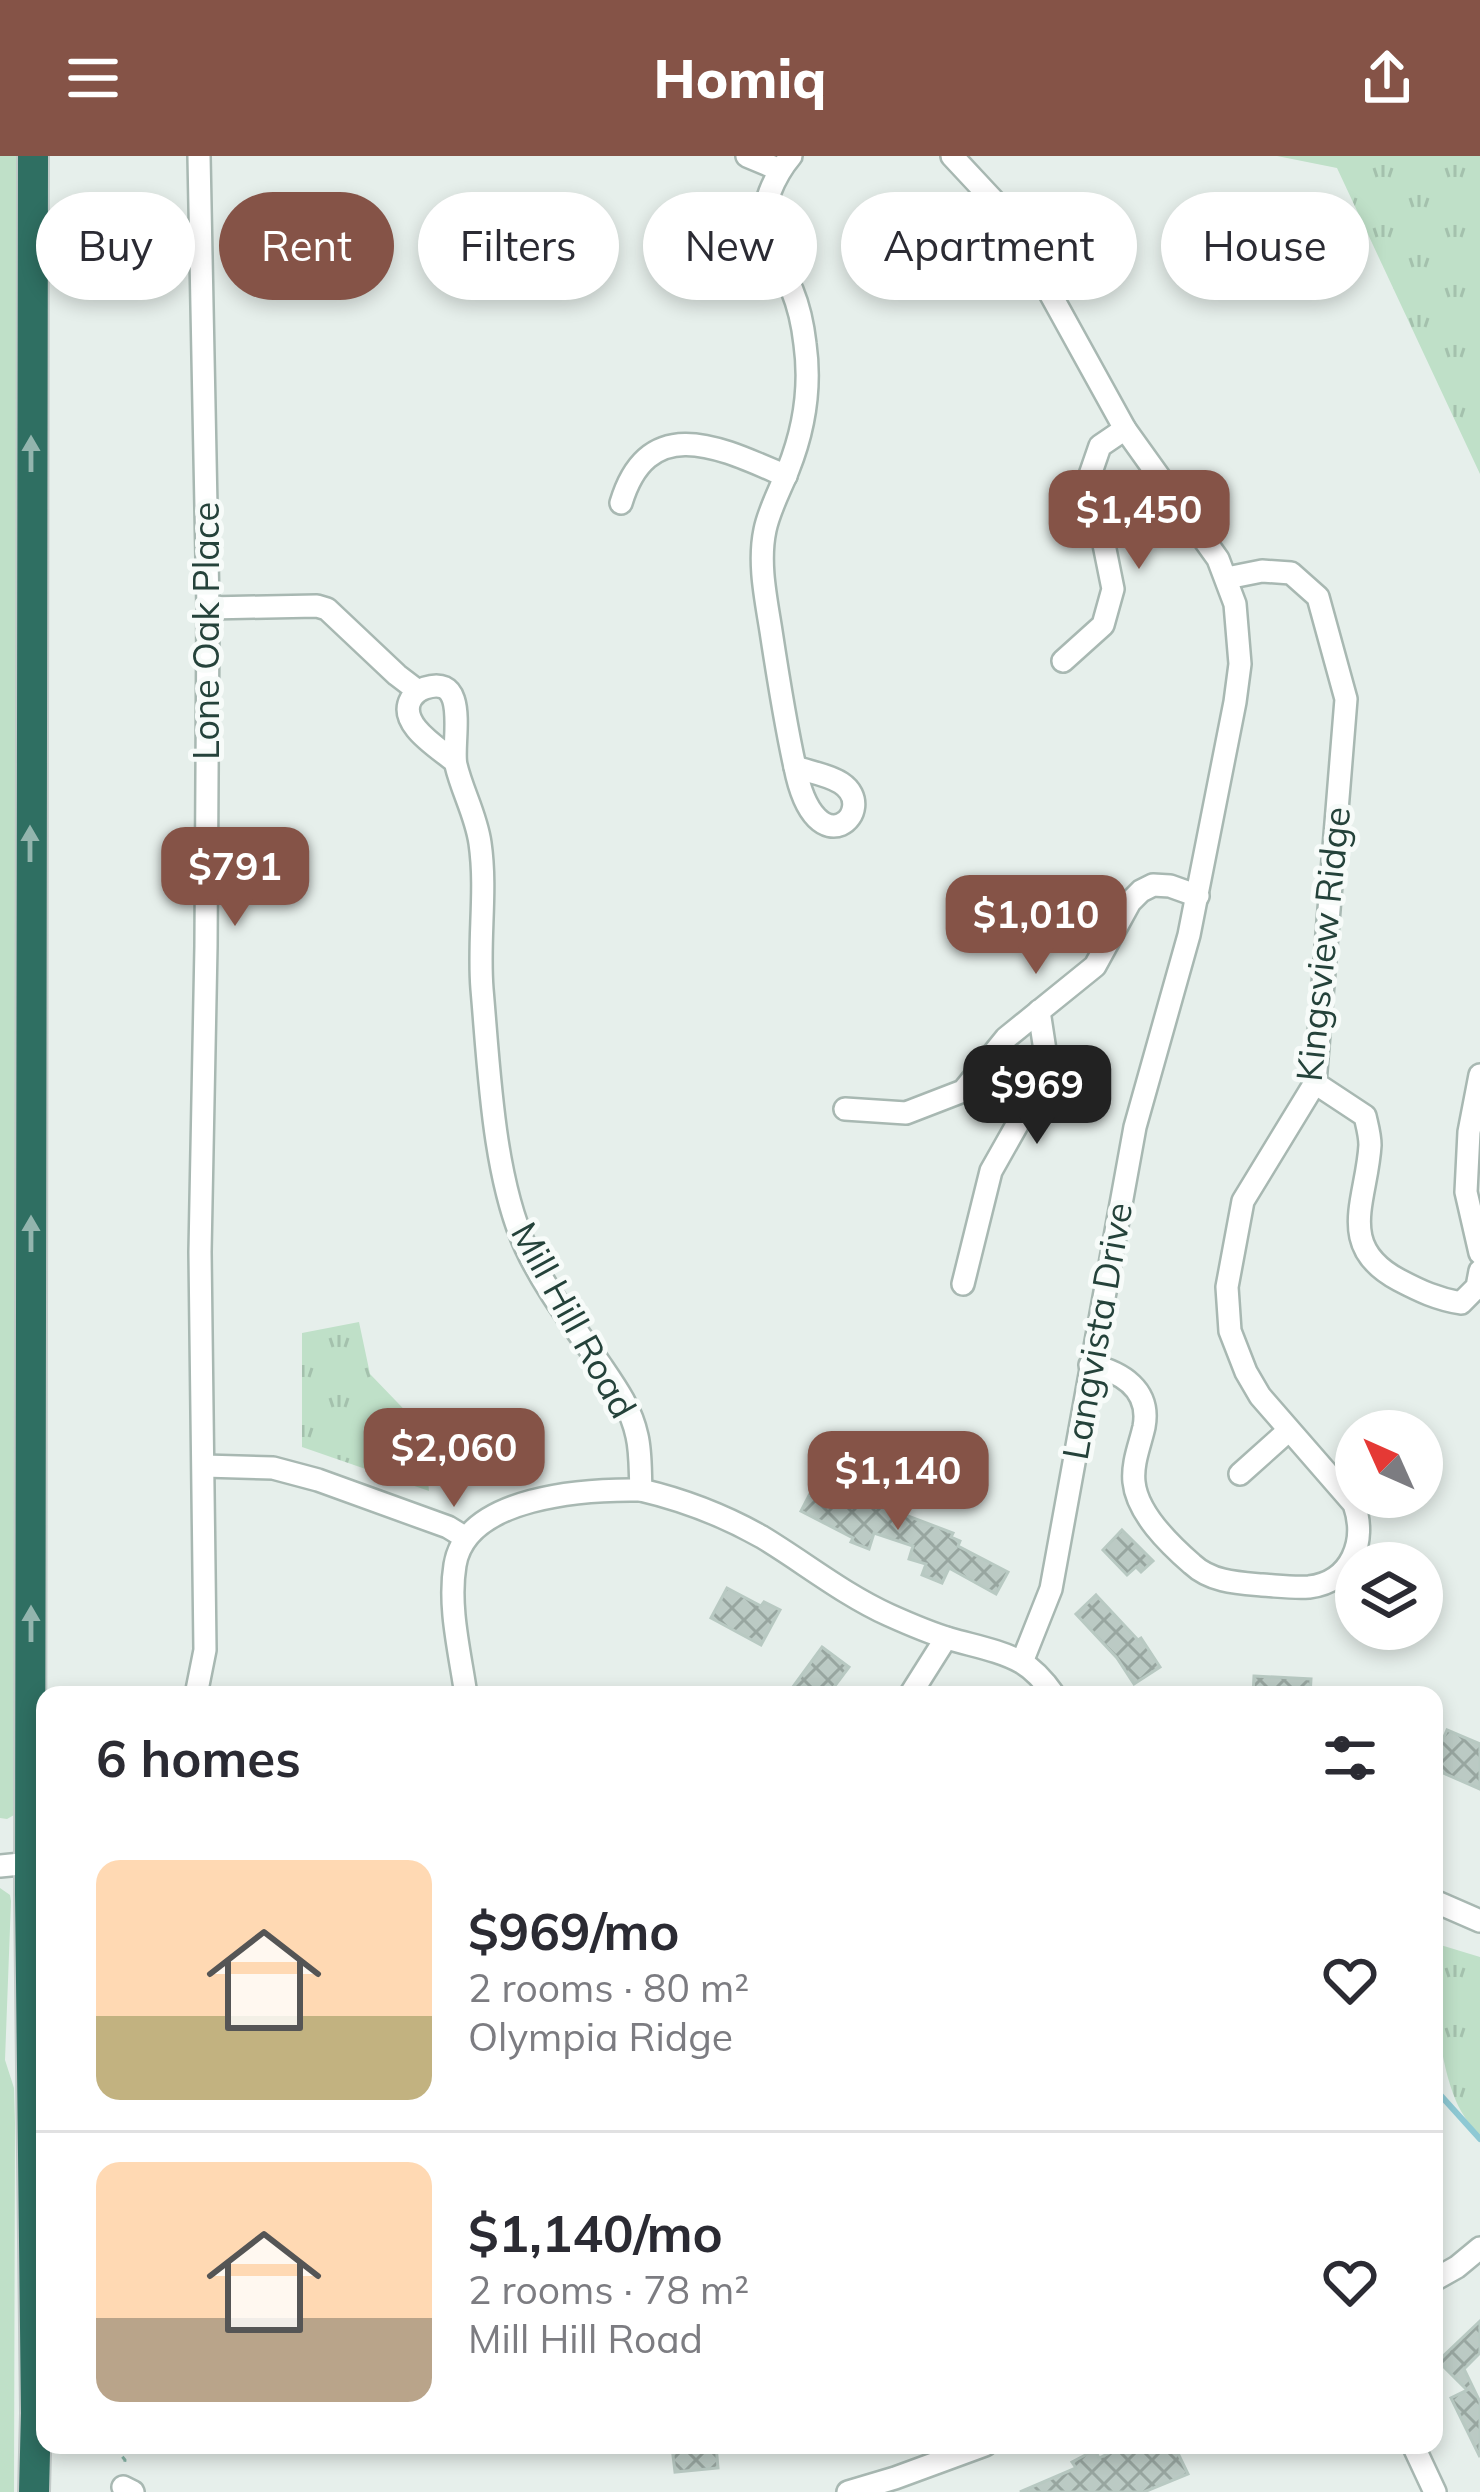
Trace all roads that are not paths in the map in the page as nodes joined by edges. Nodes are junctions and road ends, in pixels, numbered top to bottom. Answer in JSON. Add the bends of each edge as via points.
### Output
{"nodes":[{"id":1,"x":33,"y":156,"type":"edge"},
{"id":2,"x":199,"y":156,"type":"edge"},
{"id":3,"x":747,"y":156,"type":"edge"},
{"id":4,"x":952,"y":156,"type":"edge"},
{"id":5,"x":786,"y":163,"type":"edge"},
{"id":6,"x":1125,"y":429,"type":"junction"},
{"id":7,"x":785,"y":476,"type":"junction"},
{"id":8,"x":621,"y":503,"type":"dead end"},
{"id":9,"x":1227,"y":578,"type":"junction"},
{"id":10,"x":208,"y":608,"type":"junction"},
{"id":11,"x":1063,"y":661,"type":"dead end"},
{"id":12,"x":418,"y":691,"type":"junction"},
{"id":13,"x":454,"y":761,"type":"junction"},
{"id":14,"x":795,"y":767,"type":"dead end"},
{"id":15,"x":1198,"y":896,"type":"junction"},
{"id":16,"x":1039,"y":1011,"type":"junction"},
{"id":17,"x":1480,"y":1075,"type":"edge"},
{"id":18,"x":1316,"y":1083,"type":"junction"},
{"id":19,"x":845,"y":1108,"type":"dead end"},
{"id":20,"x":1480,"y":1252,"type":"edge"},
{"id":21,"x":1480,"y":1270,"type":"edge"},
{"id":22,"x":963,"y":1284,"type":"dead end"},
{"id":23,"x":1090,"y":1365,"type":"junction"},
{"id":24,"x":1288,"y":1431,"type":"junction"},
{"id":25,"x":204,"y":1466,"type":"junction"},
{"id":26,"x":1240,"y":1474,"type":"dead end"},
{"id":27,"x":640,"y":1490,"type":"junction"},
{"id":28,"x":466,"y":1538,"type":"junction"},
{"id":29,"x":946,"y":1638,"type":"junction"},
{"id":30,"x":1022,"y":1662,"type":"junction"},
{"id":31,"x":198,"y":1686,"type":"edge"},
{"id":32,"x":465,"y":1686,"type":"edge"},
{"id":33,"x":916,"y":1686,"type":"edge"},
{"id":34,"x":1047,"y":1686,"type":"edge"},
{"id":35,"x":15,"y":1864,"type":"edge"},
{"id":36,"x":1443,"y":1905,"type":"edge"},
{"id":37,"x":1480,"y":1921,"type":"edge"},
{"id":38,"x":1480,"y":2248,"type":"edge"},
{"id":39,"x":1443,"y":2275,"type":"edge"},
{"id":40,"x":36,"y":2413,"type":"joint"},
{"id":41,"x":47,"y":2454,"type":"edge"},
{"id":42,"x":959,"y":2454,"type":"edge"},
{"id":43,"x":1417,"y":2454,"type":"edge"},
{"id":44,"x":34,"y":2492,"type":"edge"},
{"id":45,"x":51,"y":2492,"type":"edge"},
{"id":46,"x":848,"y":2492,"type":"edge"},
{"id":47,"x":1435,"y":2492,"type":"edge"}],
"edges":[{"from":35,"to":1,"type":"highway","one_way":true},
{"from":2,"to":10,"type":"street","name":"Lone Oak Place"},
{"from":3,"to":5,"type":"street"},
{"from":4,"to":6,"type":"street","name":"Langvista Drive","via":[[1030,254]]},
{"from":5,"to":7,"type":"street","via":[[764,232],[794,294],[808,376]]},
{"from":6,"to":9,"type":"street","name":"Langvista Drive"},
{"from":6,"to":11,"type":"street","via":[[1100,446],[1090,475],[1113,590],[1103,625]]},
{"from":7,"to":8,"type":"street","via":[[716,447],[674,446],[638,467]]},
{"from":7,"to":14,"type":"street","via":[[765,529],[763,572]]},
{"from":9,"to":15,"type":"street","name":"Langvista Drive","via":[[1240,664]]},
{"from":9,"to":18,"type":"street","name":"Kingsview Ridge","via":[[1291,573],[1318,597],[1346,699]]},
{"from":10,"to":12,"type":"street","via":[[327,609]]},
{"from":10,"to":25,"type":"street","name":"Lone Oak Place"},
{"from":12,"to":13,"type":"street","name":"Mill Hill Road","via":[[410,718]]},
{"from":12,"to":13,"type":"street","name":"Mill Hill Road","via":[[437,686],[453,698]]},
{"from":13,"to":27,"type":"street","name":"Mill Hill Road","via":[[480,843],[480,968],[512,1208],[541,1277],[630,1411]]},
{"from":15,"to":16,"type":"street","via":[[1170,886],[1141,891],[1094,966]]},
{"from":15,"to":23,"type":"street","name":"Langvista Drive","via":[[1135,1127]]},
{"from":16,"to":19,"type":"street","via":[[963,1091],[905,1113]]},
{"from":16,"to":22,"type":"street","via":[[1048,1070],[991,1171]]},
{"from":17,"to":20,"type":"street","via":[[1466,1192]]},
{"from":18,"to":21,"type":"street","via":[[1365,1116],[1370,1142],[1358,1216],[1361,1245],[1380,1270],[1435,1299],[1461,1303]]},
{"from":18,"to":24,"type":"street","name":"Kingsview Ridge","via":[[1243,1201],[1227,1288],[1230,1331],[1246,1372]]},
{"from":23,"to":24,"type":"street","name":"Kingsview Ridge","via":[[1115,1371],[1138,1391],[1145,1405],[1138,1499],[1206,1575],[1313,1586],[1347,1569],[1357,1552],[1354,1504]]},
{"from":23,"to":30,"type":"street","name":"Langvista Drive","via":[[1051,1589]]},
{"from":24,"to":26,"type":"street"},
{"from":25,"to":28,"type":"street","via":[[273,1468],[318,1480]]},
{"from":25,"to":31,"type":"street","name":"Lone Oak Place","via":[[206,1650]]},
{"from":27,"to":28,"type":"street","via":[[507,1508]]},
{"from":27,"to":29,"type":"street","via":[[724,1517],[842,1590]]},
{"from":28,"to":32,"type":"street","via":[[455,1559],[454,1594]]},
{"from":29,"to":30,"type":"street"},
{"from":29,"to":33,"type":"street"},
{"from":30,"to":34,"type":"street"},
{"from":35,"to":40,"type":"highway"},
{"from":36,"to":37,"type":"street"},
{"from":38,"to":39,"type":"street"},
{"from":40,"to":44,"type":"highway"},
{"from":41,"to":45,"type":"highway"},
{"from":42,"to":46,"type":"street"},
{"from":43,"to":47,"type":"street"}]}
